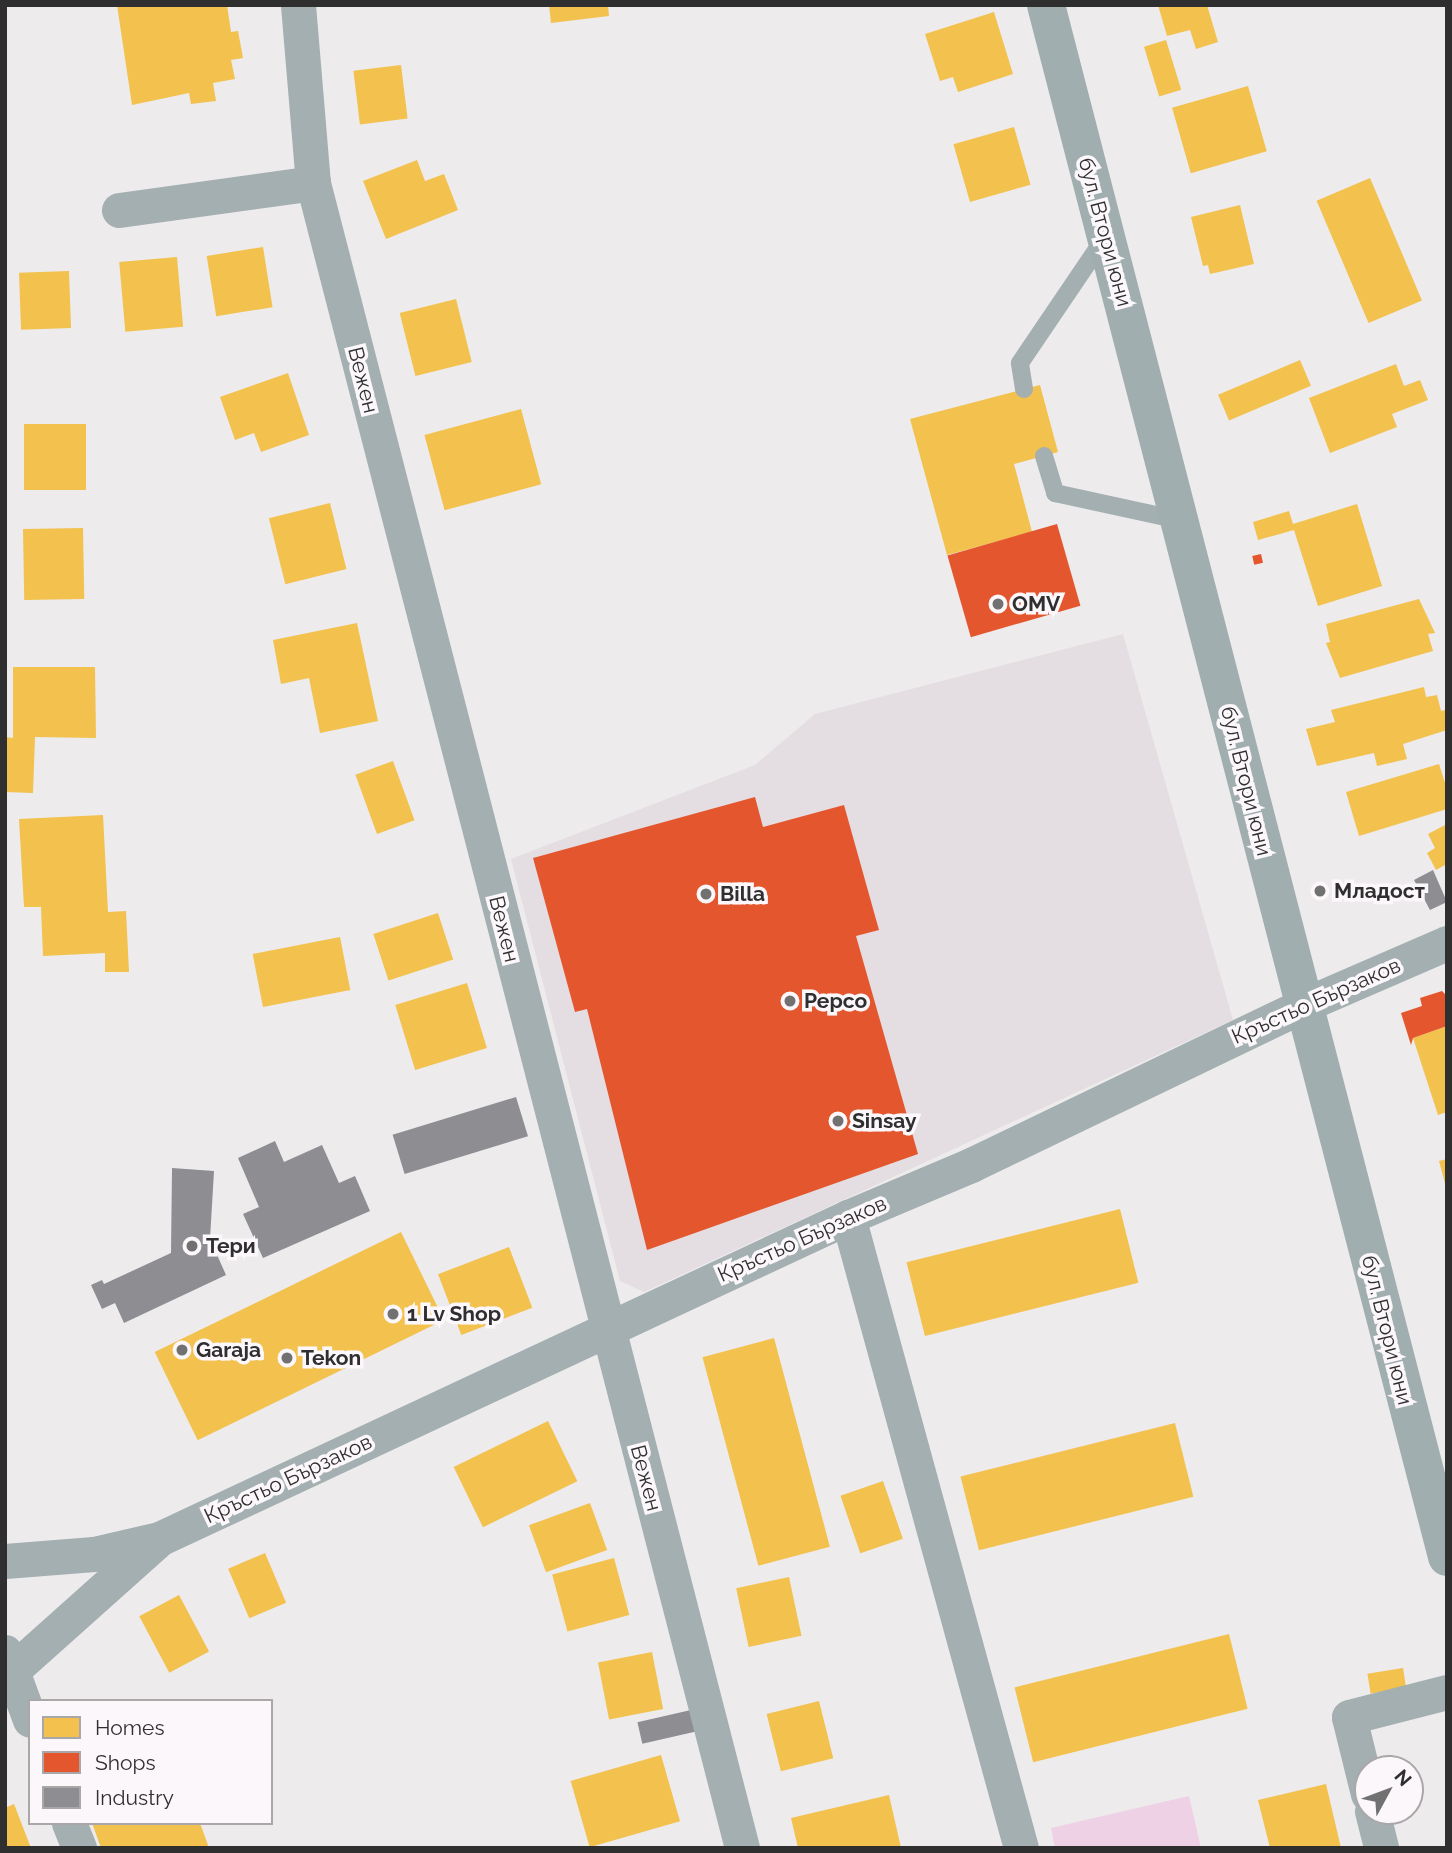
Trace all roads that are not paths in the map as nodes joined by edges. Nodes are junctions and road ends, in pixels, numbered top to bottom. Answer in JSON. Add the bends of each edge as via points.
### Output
{"nodes":[{"id":1,"x":298,"y":5,"type":"edge"},
{"id":2,"x":1046,"y":5,"type":"edge"},
{"id":3,"x":313,"y":183,"type":"junction"},
{"id":4,"x":119,"y":210,"type":"dead end"},
{"id":5,"x":1106,"y":236,"type":"junction"},
{"id":6,"x":1024,"y":389,"type":"dead end"},
{"id":7,"x":1044,"y":456,"type":"dead end"},
{"id":8,"x":1179,"y":520,"type":"junction"},
{"id":9,"x":1447,"y":943,"type":"edge"},
{"id":10,"x":1306,"y":1004,"type":"junction"},
{"id":11,"x":848,"y":1216,"type":"junction"},
{"id":12,"x":606,"y":1329,"type":"junction"},
{"id":13,"x":159,"y":1539,"type":"junction"},
{"id":14,"x":1447,"y":1557,"type":"edge"},
{"id":15,"x":5,"y":1561,"type":"edge"},
{"id":16,"x":8,"y":1667,"type":"edge"},
{"id":17,"x":1447,"y":1692,"type":"edge"},
{"id":18,"x":28,"y":1715,"type":"edge"},
{"id":19,"x":1358,"y":1755,"type":"edge"},
{"id":20,"x":70,"y":1825,"type":"edge"},
{"id":21,"x":1375,"y":1825,"type":"edge"},
{"id":22,"x":79,"y":1848,"type":"edge"},
{"id":23,"x":743,"y":1848,"type":"edge"},
{"id":24,"x":1021,"y":1848,"type":"edge"},
{"id":25,"x":1381,"y":1848,"type":"edge"}],
"edges":[{"from":1,"to":3,"type":"street","name":"Вежен"},
{"from":2,"to":5,"type":"street","name":"бул. Втори юни"},
{"from":3,"to":4,"type":"street"},
{"from":3,"to":12,"type":"street","name":"Вежен"},
{"from":5,"to":6,"type":"lane","via":[[1020,363]]},
{"from":5,"to":8,"type":"street","name":"бул. Втори юни"},
{"from":7,"to":8,"type":"lane","via":[[1055,493]]},
{"from":8,"to":10,"type":"street","name":"бул. Втори юни"},
{"from":9,"to":10,"type":"street","name":"Кръстьо Бързаков"},
{"from":10,"to":11,"type":"street","name":"Кръстьо Бързаков","via":[[971,1165]]},
{"from":10,"to":14,"type":"street","name":"бул. Втори юни","via":[[1382,1317]]},
{"from":11,"to":12,"type":"street","name":"Кръстьо Бързаков"},
{"from":11,"to":24,"type":"street"},
{"from":12,"to":13,"type":"street","name":"Кръстьо Бързаков"},
{"from":12,"to":23,"type":"street","name":"Вежен"},
{"from":13,"to":15,"type":"street","name":"Кръстьо Бързаков","via":[[94,1554]]},
{"from":13,"to":16,"type":"street","name":"Кръстьо Бързаков"},
{"from":16,"to":18,"type":"street"},
{"from":17,"to":19,"type":"street","via":[[1349,1717]]},
{"from":20,"to":22,"type":"street"},
{"from":21,"to":25,"type":"street"}]}
